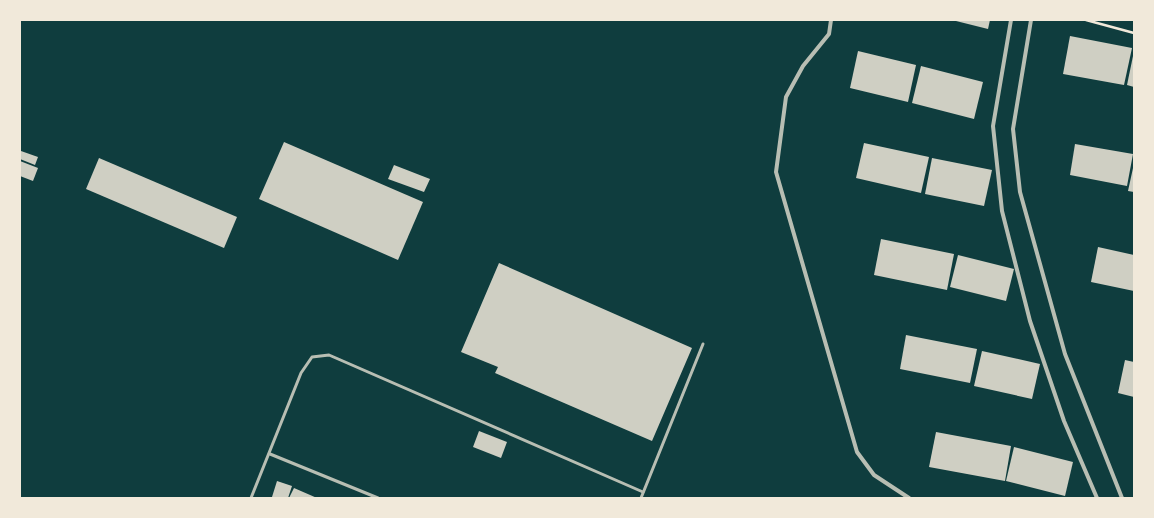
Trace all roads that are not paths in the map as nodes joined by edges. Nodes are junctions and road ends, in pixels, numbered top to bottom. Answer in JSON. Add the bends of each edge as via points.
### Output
{"nodes":[{"id":1,"x":831,"y":20,"type":"edge"},
{"id":2,"x":1011,"y":20,"type":"edge"},
{"id":3,"x":1031,"y":20,"type":"edge"},
{"id":4,"x":703,"y":344,"type":"dead end"},
{"id":5,"x":270,"y":454,"type":"junction"},
{"id":6,"x":643,"y":492,"type":"junction"},
{"id":7,"x":251,"y":498,"type":"edge"},
{"id":8,"x":378,"y":498,"type":"edge"},
{"id":9,"x":641,"y":498,"type":"edge"},
{"id":10,"x":909,"y":498,"type":"edge"},
{"id":11,"x":1097,"y":498,"type":"edge"},
{"id":12,"x":1122,"y":498,"type":"edge"}],
"edges":[{"from":1,"to":10,"type":"street","via":[[829,34],[803,66],[786,97],[776,172],[857,452],[874,475]]},
{"from":2,"to":11,"type":"street","via":[[993,126],[1002,211],[1030,321],[1064,421]]},
{"from":3,"to":12,"type":"street","via":[[1013,129],[1020,192],[1065,354]]},
{"from":4,"to":6,"type":"lane"},
{"from":5,"to":6,"type":"lane","via":[[301,373],[312,357],[329,355]]},
{"from":5,"to":7,"type":"lane"},
{"from":5,"to":8,"type":"lane"},
{"from":6,"to":9,"type":"lane"}]}
